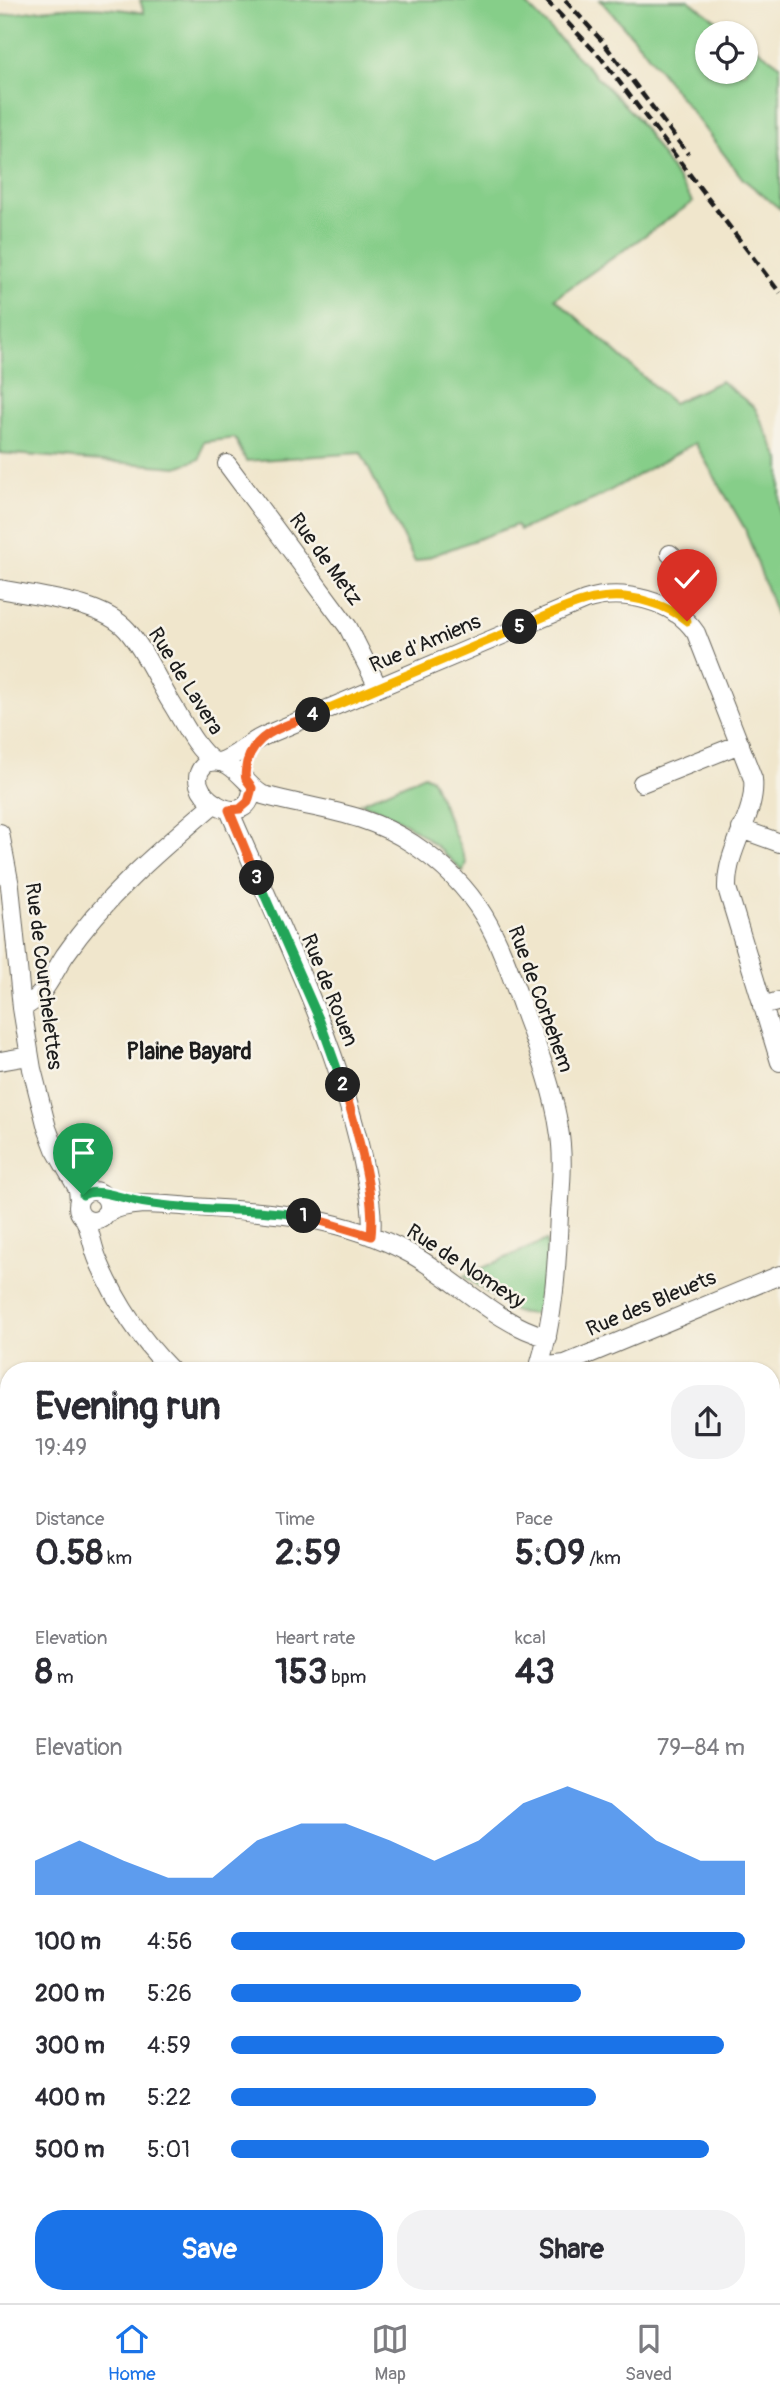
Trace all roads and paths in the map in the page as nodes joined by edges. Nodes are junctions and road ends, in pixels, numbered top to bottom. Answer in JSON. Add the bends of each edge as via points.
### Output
{"nodes":[{"id":1,"x":227,"y":464,"type":"dead end"},
{"id":2,"x":670,"y":554,"type":"dead end"},
{"id":3,"x":0,"y":589,"type":"edge"},
{"id":4,"x":675,"y":613,"type":"junction"},
{"id":5,"x":378,"y":687,"type":"junction"},
{"id":6,"x":264,"y":736,"type":"junction"},
{"id":7,"x":740,"y":744,"type":"junction"},
{"id":8,"x":216,"y":761,"type":"junction"},
{"id":9,"x":249,"y":783,"type":"junction"},
{"id":10,"x":642,"y":783,"type":"dead end"},
{"id":11,"x":222,"y":807,"type":"junction"},
{"id":12,"x":741,"y":829,"type":"junction"},
{"id":13,"x":0,"y":833,"type":"edge"},
{"id":14,"x":780,"y":843,"type":"edge"},
{"id":15,"x":780,"y":1001,"type":"edge"},
{"id":16,"x":762,"y":1006,"type":"junction"},
{"id":17,"x":22,"y":1008,"type":"junction"},
{"id":18,"x":29,"y":1056,"type":"junction"},
{"id":19,"x":0,"y":1061,"type":"edge"},
{"id":20,"x":780,"y":1062,"type":"edge"},
{"id":21,"x":98,"y":1192,"type":"junction"},
{"id":22,"x":154,"y":1205,"type":"junction"},
{"id":23,"x":82,"y":1209,"type":"junction"},
{"id":24,"x":105,"y":1214,"type":"junction"},
{"id":25,"x":371,"y":1236,"type":"junction"},
{"id":26,"x":780,"y":1275,"type":"edge"},
{"id":27,"x":547,"y":1337,"type":"junction"},
{"id":28,"x":161,"y":1362,"type":"edge"},
{"id":29,"x":540,"y":1362,"type":"edge"},
{"id":30,"x":570,"y":1362,"type":"edge"}],
"edges":[{"from":1,"to":5,"type":"street","name":"Rue de Metz","via":[[348,626]]},
{"from":2,"to":4,"type":"street","via":[[684,566],[688,577]]},
{"from":3,"to":8,"type":"street","name":"Rue de Lavera","via":[[91,609],[124,627],[195,740]]},
{"from":4,"to":5,"type":"street","name":"Rue d'Amiens","via":[[641,599],[605,596]]},
{"from":4,"to":7,"type":"street","via":[[696,634]]},
{"from":5,"to":6,"type":"street","name":"Rue d'Amiens"},
{"from":6,"to":8,"type":"street","name":"Rue d'Amiens","via":[[228,759]]},
{"from":6,"to":9,"type":"street","via":[[249,754]]},
{"from":7,"to":10,"type":"street"},
{"from":7,"to":12,"type":"street","via":[[754,784]]},
{"from":8,"to":9,"type":"street"},
{"from":8,"to":11,"type":"street","via":[[201,767],[197,781]]},
{"from":9,"to":11,"type":"street","via":[[250,798],[243,807]]},
{"from":9,"to":27,"type":"street","name":"Rue de Corbehem","via":[[267,797],[351,814],[393,832],[457,879],[492,928],[538,1051],[559,1129],[562,1166],[556,1274]]},
{"from":11,"to":17,"type":"street","via":[[119,888],[73,944],[39,998]]},
{"from":11,"to":25,"type":"street","name":"Rue de Rouen","via":[[320,1021],[341,1078],[367,1182]]},
{"from":12,"to":14,"type":"street"},
{"from":12,"to":16,"type":"street","via":[[729,860],[727,888]]},
{"from":13,"to":17,"type":"street","name":"Rue de Courchelettes","via":[[13,902]]},
{"from":15,"to":16,"type":"street"},
{"from":16,"to":20,"type":"street"},
{"from":17,"to":18,"type":"street","name":"Rue de Courchelettes"},
{"from":18,"to":19,"type":"street"},
{"from":18,"to":23,"type":"street","name":"Rue de Courchelettes","via":[[47,1128],[78,1189]]},
{"from":21,"to":22,"type":"street","name":"Rue de Nomexy"},
{"from":21,"to":23,"type":"street","via":[[87,1192]]},
{"from":21,"to":24,"type":"street","via":[[107,1201]]},
{"from":22,"to":24,"type":"street","name":"Rue de Nomexy","via":[[123,1206]]},
{"from":22,"to":25,"type":"street","name":"Rue de Nomexy","via":[[289,1214]]},
{"from":23,"to":24,"type":"street","via":[[97,1220]]},
{"from":23,"to":28,"type":"street","name":"Rue de Courchelettes","via":[[112,1289]]},
{"from":25,"to":27,"type":"street","name":"Rue de Nomexy","via":[[421,1259],[518,1327]]},
{"from":26,"to":30,"type":"street","name":"Rue des Bleuets"},
{"from":27,"to":29,"type":"street","name":"Rue de Corbehem"}]}
